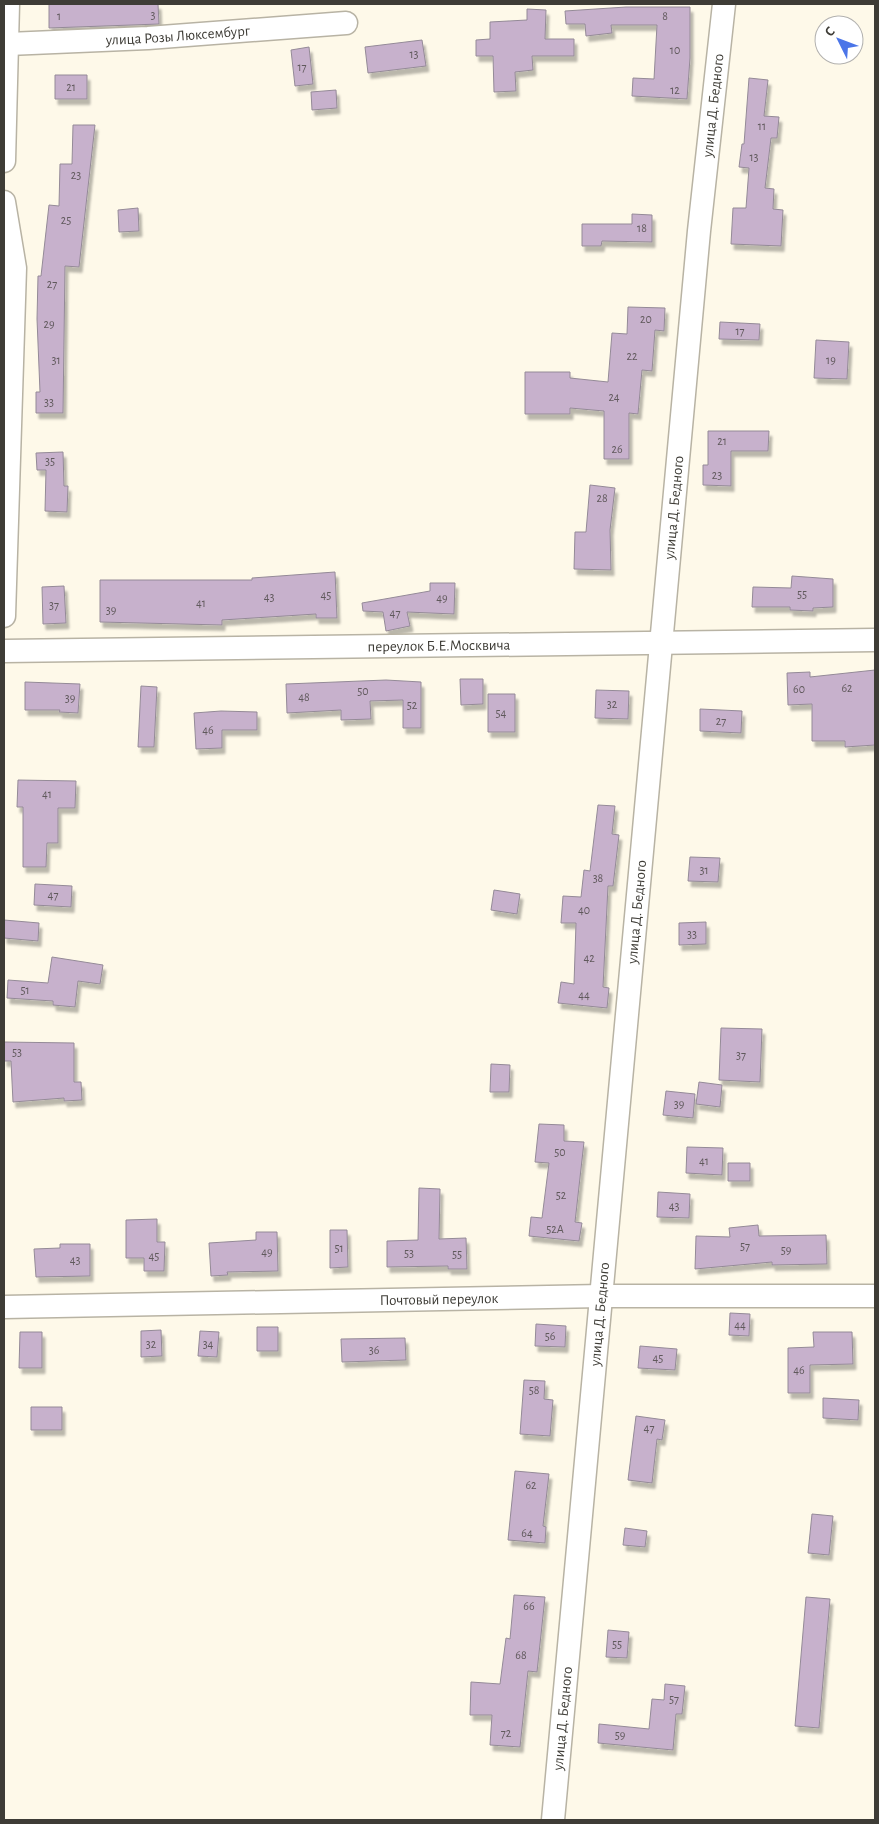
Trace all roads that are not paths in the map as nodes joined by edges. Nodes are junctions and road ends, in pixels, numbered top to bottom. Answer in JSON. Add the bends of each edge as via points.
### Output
{"nodes":[{"id":1,"x":8,"y":4,"type":"edge"},
{"id":2,"x":724,"y":4,"type":"edge"},
{"id":3,"x":346,"y":24,"type":"dead end"},
{"id":4,"x":8,"y":44,"type":"junction"},
{"id":5,"x":4,"y":161,"type":"edge"},
{"id":6,"x":4,"y":202,"type":"edge"},
{"id":7,"x":4,"y":616,"type":"edge"},
{"id":8,"x":875,"y":640,"type":"edge"},
{"id":9,"x":661,"y":644,"type":"junction"},
{"id":10,"x":4,"y":651,"type":"edge"},
{"id":11,"x":602,"y":1296,"type":"junction"},
{"id":12,"x":875,"y":1296,"type":"edge"},
{"id":13,"x":4,"y":1307,"type":"edge"},
{"id":14,"x":553,"y":1820,"type":"edge"}],
"edges":[{"from":1,"to":4,"type":"street"},
{"from":2,"to":9,"type":"street","name":"улица Д. Бедного","via":[[699,231]]},
{"from":3,"to":4,"type":"street","name":"улица Розы Люксембург"},
{"from":4,"to":5,"type":"street"},
{"from":6,"to":7,"type":"street","via":[[15,268]]},
{"from":8,"to":9,"type":"street","name":"переулок Б.Е.Москвича"},
{"from":9,"to":10,"type":"street","name":"переулок Б.Е.Москвича"},
{"from":9,"to":11,"type":"street","name":"улица Д. Бедного"},
{"from":11,"to":12,"type":"street","name":"Почтовый переулок"},
{"from":11,"to":13,"type":"street","name":"Почтовый переулок"},
{"from":11,"to":14,"type":"street","name":"улица Д. Бедного"}]}
